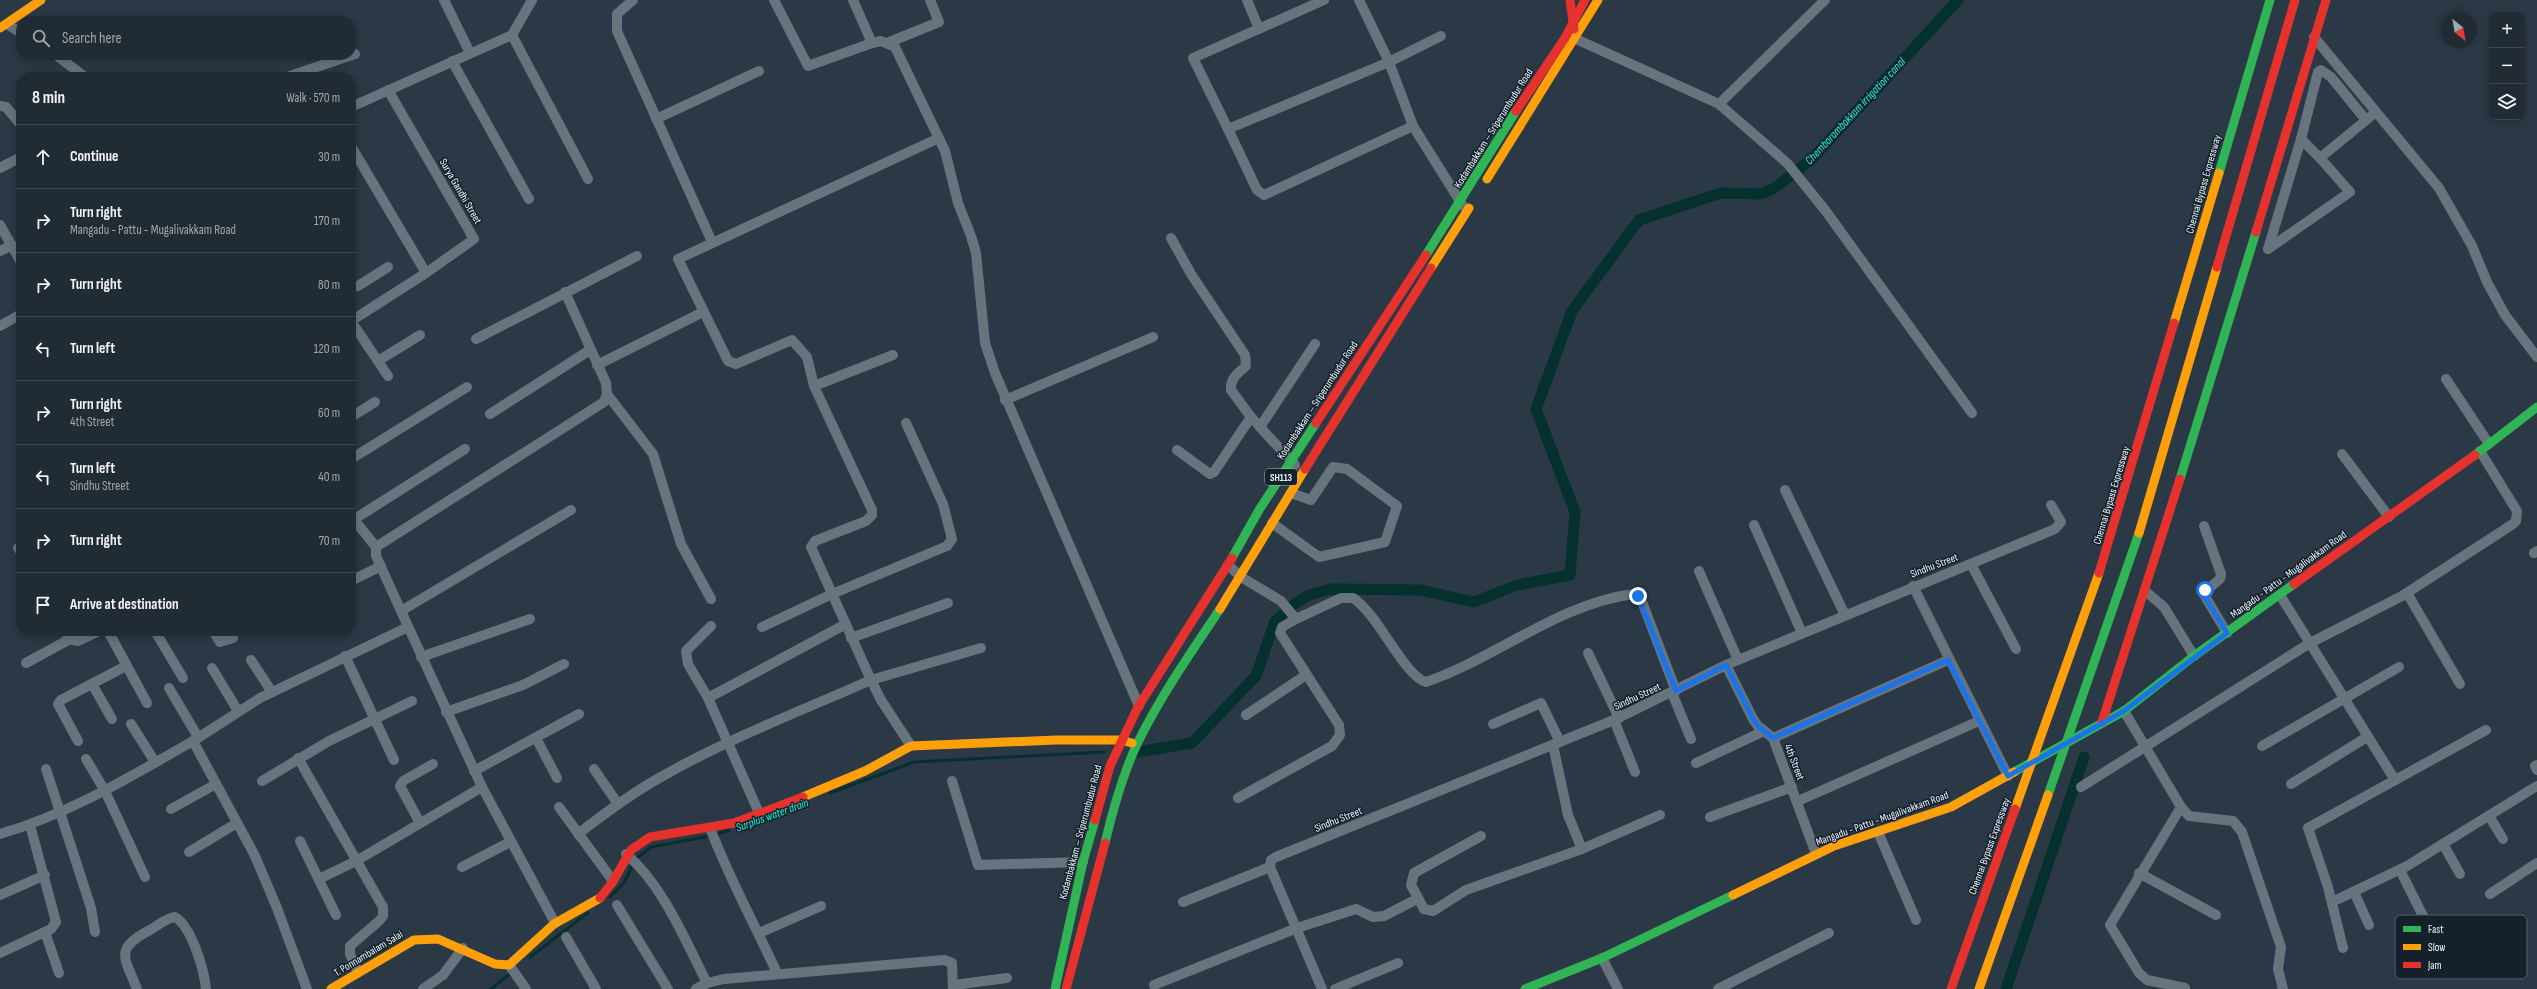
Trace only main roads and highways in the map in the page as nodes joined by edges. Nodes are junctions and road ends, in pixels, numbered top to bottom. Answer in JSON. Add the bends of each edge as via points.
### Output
{"nodes":[{"id":1,"x":42,"y":0,"type":"edge"},
{"id":2,"x":1570,"y":0,"type":"edge"},
{"id":3,"x":1585,"y":0,"type":"edge"},
{"id":4,"x":1598,"y":0,"type":"edge"},
{"id":5,"x":2270,"y":0,"type":"edge"},
{"id":6,"x":2295,"y":0,"type":"edge"},
{"id":7,"x":2326,"y":0,"type":"edge"},
{"id":8,"x":19,"y":16,"type":"edge"},
{"id":9,"x":16,"y":18,"type":"edge"},
{"id":10,"x":1573,"y":21,"type":"junction"},
{"id":11,"x":4,"y":26,"type":"edge"},
{"id":12,"x":1576,"y":39,"type":"junction"},
{"id":13,"x":1482,"y":186,"type":"dead end"},
{"id":14,"x":1474,"y":199,"type":"dead end"},
{"id":15,"x":2537,"y":406,"type":"edge"},
{"id":16,"x":2102,"y":722,"type":"junction"},
{"id":17,"x":1121,"y":740,"type":"junction"},
{"id":18,"x":1137,"y":744,"type":"junction"},
{"id":19,"x":331,"y":989,"type":"edge"},
{"id":20,"x":1055,"y":989,"type":"edge"},
{"id":21,"x":1066,"y":989,"type":"edge"},
{"id":22,"x":1524,"y":989,"type":"edge"},
{"id":23,"x":1951,"y":989,"type":"edge"},
{"id":24,"x":1979,"y":989,"type":"edge"}],
"edges":[{"from":1,"to":8,"type":"main road"},
{"from":2,"to":10,"type":"main road"},
{"from":3,"to":10,"type":"main road","name":"Kodambakkam – Sriperumbudur Road","number":"SH113"},
{"from":4,"to":12,"type":"main road","name":"Kodambakkam – Sriperumbudur Road"},
{"from":5,"to":23,"type":"main road","name":"Chennai Bypass Expressway","via":[[2105,556]]},
{"from":6,"to":24,"type":"main road","via":[[2131,560]]},
{"from":7,"to":16,"type":"main road","via":[[2201,415]]},
{"from":9,"to":11,"type":"main road"},
{"from":10,"to":12,"type":"main road"},
{"from":10,"to":17,"type":"main road","name":"Kodambakkam – Sriperumbudur Road","number":"SH113","via":[[1565,38],[1461,202],[1259,510],[1228,565],[1139,706]]},
{"from":12,"to":13,"type":"main road","name":"Kodambakkam – Sriperumbudur Road"},
{"from":14,"to":18,"type":"main road","name":"Kodambakkam – Sriperumbudur Road","number":"SH113","via":[[1333,422],[1241,577],[1184,662]]},
{"from":15,"to":16,"type":"main road","name":"Mangadu - Pattu - Mugalivakkam Road","via":[[2490,444],[2194,656],[2124,711]]},
{"from":16,"to":22,"type":"main road","name":"Mangadu - Pattu - Mugalivakkam Road","via":[[1951,807],[1816,854],[1602,958]]},
{"from":17,"to":18,"type":"main road"},
{"from":17,"to":19,"type":"main road","name":"T. Ponnambalam Salai","via":[[911,746],[865,771],[712,833],[650,837],[637,843],[599,899],[555,923],[512,969],[438,938],[414,940]]},
{"from":17,"to":20,"type":"main road","name":"Kodambakkam – Sriperumbudur Road","number":"SH113","via":[[1110,766],[1083,862]]},
{"from":18,"to":21,"type":"main road","name":"Kodambakkam – Sriperumbudur Road","number":"SH113","via":[[1120,788]]}]}
